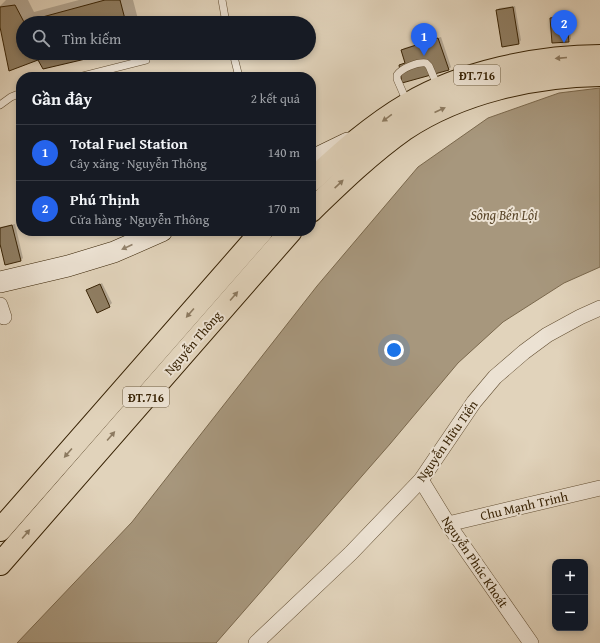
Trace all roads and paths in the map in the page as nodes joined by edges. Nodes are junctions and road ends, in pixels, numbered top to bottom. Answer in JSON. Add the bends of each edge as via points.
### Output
{"nodes":[{"id":1,"x":222,"y":0,"type":"edge"},
{"id":2,"x":225,"y":16,"type":"edge"},
{"id":3,"x":600,"y":56,"type":"edge"},
{"id":4,"x":146,"y":60,"type":"dead end"},
{"id":5,"x":235,"y":60,"type":"edge"},
{"id":6,"x":99,"y":72,"type":"edge"},
{"id":7,"x":238,"y":72,"type":"edge"},
{"id":8,"x":600,"y":75,"type":"edge"},
{"id":9,"x":439,"y":89,"type":"junction"},
{"id":10,"x":16,"y":95,"type":"edge"},
{"id":11,"x":408,"y":104,"type":"junction"},
{"id":12,"x":0,"y":105,"type":"edge"},
{"id":13,"x":367,"y":132,"type":"junction"},
{"id":14,"x":316,"y":159,"type":"edge"},
{"id":15,"x":316,"y":176,"type":"edge"},
{"id":16,"x":316,"y":206,"type":"edge"},
{"id":17,"x":151,"y":236,"type":"edge"},
{"id":18,"x":258,"y":236,"type":"edge"},
{"id":19,"x":287,"y":236,"type":"edge"},
{"id":20,"x":0,"y":282,"type":"edge"},
{"id":21,"x":600,"y":308,"type":"edge"},
{"id":22,"x":421,"y":480,"type":"junction"},
{"id":23,"x":600,"y":488,"type":"edge"},
{"id":24,"x":448,"y":524,"type":"junction"},
{"id":25,"x":0,"y":530,"type":"edge"},
{"id":26,"x":0,"y":564,"type":"edge"},
{"id":27,"x":256,"y":643,"type":"edge"},
{"id":28,"x":531,"y":643,"type":"edge"}],
"edges":[{"from":1,"to":2,"type":"lane"},
{"from":3,"to":9,"type":"main road","number":"ĐT.716","one_way":true,"via":[[549,59],[511,66],[476,75]]},
{"from":4,"to":6,"type":"lane"},
{"from":5,"to":7,"type":"lane"},
{"from":16,"to":8,"type":"main road","number":"ĐT.716","one_way":true,"via":[[360,164],[406,129],[431,114],[515,85]]},
{"from":9,"to":11,"type":"main road","number":"ĐT.716"},
{"from":9,"to":11,"type":"lane","via":[[426,63],[403,70],[397,75],[397,79]]},
{"from":10,"to":12,"type":"lane"},
{"from":11,"to":13,"type":"main road","number":"ĐT.716","one_way":true},
{"from":13,"to":14,"type":"street","number":"ĐT.716"},
{"from":13,"to":15,"type":"main road","number":"ĐT.716"},
{"from":17,"to":20,"type":"street","one_way":true,"via":[[114,252]]},
{"from":18,"to":25,"type":"main road","name":"Nguyễn Thông","number":"ĐT.716","one_way":true},
{"from":26,"to":19,"type":"main road","name":"Nguyễn Thông","number":"ĐT.716","one_way":true},
{"from":21,"to":22,"type":"street","name":"Nguyễn Hữu Tiến","via":[[547,335],[495,377],[474,402]]},
{"from":22,"to":24,"type":"street","name":"Nguyễn Phúc Khoát"},
{"from":22,"to":27,"type":"street","name":"Nguyễn Hữu Tiến","via":[[351,553]]},
{"from":23,"to":24,"type":"street","name":"Chu Mạnh Trinh"},
{"from":24,"to":28,"type":"street","name":"Nguyễn Phúc Khoát"}]}
